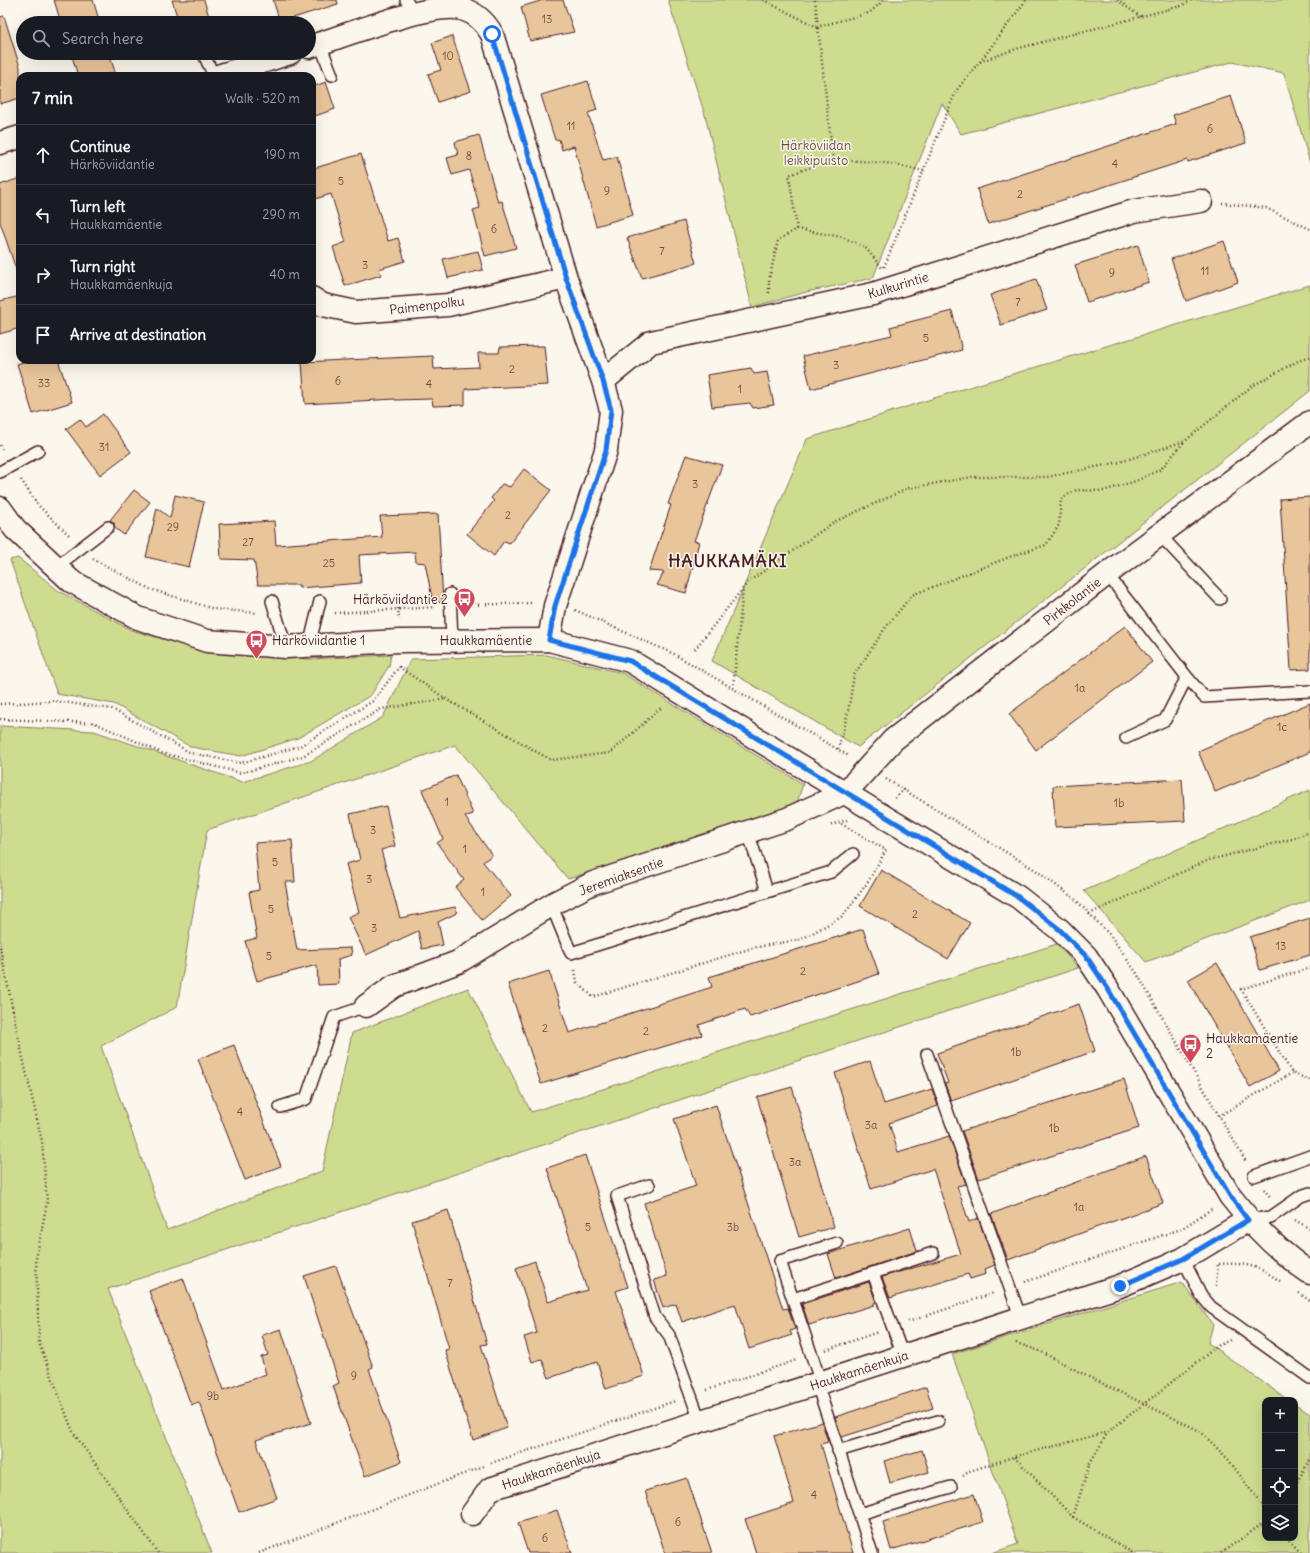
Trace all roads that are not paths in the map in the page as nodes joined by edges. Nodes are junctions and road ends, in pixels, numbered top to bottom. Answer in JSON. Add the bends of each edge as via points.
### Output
{"nodes":[{"id":1,"x":443,"y":4,"type":"edge"},
{"id":2,"x":410,"y":7,"type":"edge"},
{"id":3,"x":316,"y":45,"type":"edge"},
{"id":4,"x":316,"y":49,"type":"edge"},
{"id":5,"x":208,"y":60,"type":"edge"},
{"id":6,"x":268,"y":60,"type":"edge"},
{"id":7,"x":216,"y":72,"type":"edge"},
{"id":8,"x":231,"y":72,"type":"edge"},
{"id":9,"x":332,"y":75,"type":"dead end"},
{"id":10,"x":16,"y":137,"type":"edge"},
{"id":11,"x":0,"y":143,"type":"edge"},
{"id":12,"x":1201,"y":201,"type":"road end"},
{"id":13,"x":566,"y":278,"type":"junction"},
{"id":14,"x":316,"y":301,"type":"edge"},
{"id":15,"x":603,"y":381,"type":"junction"},
{"id":16,"x":1310,"y":422,"type":"edge"},
{"id":17,"x":38,"y":451,"type":"dead end"},
{"id":18,"x":0,"y":472,"type":"edge"},
{"id":19,"x":0,"y":508,"type":"edge"},
{"id":20,"x":108,"y":527,"type":"dead end"},
{"id":21,"x":1160,"y":535,"type":"junction"},
{"id":22,"x":56,"y":567,"type":"junction"},
{"id":23,"x":1107,"y":574,"type":"junction"},
{"id":24,"x":450,"y":594,"type":"dead end"},
{"id":25,"x":1220,"y":598,"type":"dead end"},
{"id":26,"x":272,"y":601,"type":"dead end"},
{"id":27,"x":320,"y":601,"type":"dead end"},
{"id":28,"x":452,"y":640,"type":"junction"},
{"id":29,"x":549,"y":640,"type":"junction"},
{"id":30,"x":309,"y":646,"type":"junction"},
{"id":31,"x":286,"y":647,"type":"junction"},
{"id":32,"x":1187,"y":677,"type":"junction"},
{"id":33,"x":1310,"y":692,"type":"edge"},
{"id":34,"x":1126,"y":738,"type":"dead end"},
{"id":35,"x":846,"y":792,"type":"junction"},
{"id":36,"x":748,"y":832,"type":"junction"},
{"id":37,"x":853,"y":854,"type":"dead end"},
{"id":38,"x":767,"y":891,"type":"junction"},
{"id":39,"x":551,"y":904,"type":"junction"},
{"id":40,"x":366,"y":1006,"type":"joint"},
{"id":41,"x":927,"y":1054,"type":"dead end"},
{"id":42,"x":280,"y":1106,"type":"dead end"},
{"id":43,"x":1310,"y":1156,"type":"edge"},
{"id":44,"x":1254,"y":1176,"type":"dead end"},
{"id":45,"x":649,"y":1185,"type":"dead end"},
{"id":46,"x":1310,"y":1193,"type":"edge"},
{"id":47,"x":1248,"y":1220,"type":"junction"},
{"id":48,"x":837,"y":1243,"type":"dead end"},
{"id":49,"x":933,"y":1253,"type":"dead end"},
{"id":50,"x":1183,"y":1259,"type":"junction"},
{"id":51,"x":874,"y":1273,"type":"junction"},
{"id":52,"x":1310,"y":1273,"type":"edge"},
{"id":53,"x":793,"y":1299,"type":"junction"},
{"id":54,"x":1022,"y":1319,"type":"junction"},
{"id":55,"x":903,"y":1356,"type":"junction"},
{"id":56,"x":1310,"y":1378,"type":"edge"},
{"id":57,"x":819,"y":1383,"type":"junction"},
{"id":58,"x":700,"y":1421,"type":"junction"},
{"id":59,"x":938,"y":1421,"type":"dead end"},
{"id":60,"x":838,"y":1451,"type":"junction"},
{"id":61,"x":951,"y":1487,"type":"road end"},
{"id":62,"x":472,"y":1514,"type":"dead end"},
{"id":63,"x":859,"y":1514,"type":"junction"},
{"id":64,"x":872,"y":1553,"type":"edge"}],
"edges":[{"from":1,"to":2,"type":"street"},
{"from":1,"to":13,"type":"street","via":[[473,14],[488,26],[492,34]]},
{"from":2,"to":3,"type":"street"},
{"from":4,"to":9,"type":"lane"},
{"from":5,"to":7,"type":"lane"},
{"from":6,"to":8,"type":"street"},
{"from":10,"to":11,"type":"street"},
{"from":12,"to":15,"type":"street","name":"Kulkurintie","via":[[1134,211],[874,294],[651,342]]},
{"from":13,"to":14,"type":"street","name":"Paimenpolku","via":[[448,305],[356,312],[323,305]]},
{"from":13,"to":15,"type":"street"},
{"from":15,"to":29,"type":"street","via":[[611,410],[606,450],[555,606]]},
{"from":16,"to":21,"type":"street","name":"Pirkkolantie"},
{"from":17,"to":18,"type":"lane"},
{"from":19,"to":22,"type":"street","name":"Haukkamäentie","via":[[15,529]]},
{"from":20,"to":22,"type":"lane"},
{"from":21,"to":23,"type":"street","name":"Pirkkolantie"},
{"from":21,"to":25,"type":"lane"},
{"from":22,"to":31,"type":"street","name":"Haukkamäentie","via":[[71,580],[138,618],[207,642]]},
{"from":23,"to":32,"type":"lane"},
{"from":23,"to":35,"type":"street","name":"Pirkkolantie","via":[[893,740]]},
{"from":24,"to":28,"type":"lane"},
{"from":26,"to":31,"type":"lane"},
{"from":27,"to":30,"type":"lane"},
{"from":28,"to":29,"type":"street","name":"Haukkamäentie"},
{"from":28,"to":30,"type":"street","name":"Haukkamäentie"},
{"from":29,"to":35,"type":"street","name":"Haukkamäentie","via":[[630,661]]},
{"from":30,"to":31,"type":"street","name":"Haukkamäentie"},
{"from":32,"to":33,"type":"lane","via":[[1204,696]]},
{"from":32,"to":34,"type":"lane","via":[[1165,720]]},
{"from":35,"to":36,"type":"street","name":"Jeremiaksentie","via":[[787,820]]},
{"from":35,"to":47,"type":"street","name":"Haukkamäentie","via":[[1018,897],[1059,929],[1086,956],[1230,1196]]},
{"from":36,"to":38,"type":"lane"},
{"from":36,"to":39,"type":"street","name":"Jeremiaksentie","via":[[593,883]]},
{"from":37,"to":38,"type":"lane","via":[[831,872]]},
{"from":38,"to":39,"type":"lane","via":[[571,953]]},
{"from":39,"to":40,"type":"street","name":"Jeremiaksentie","via":[[458,962],[394,986]]},
{"from":40,"to":42,"type":"lane","via":[[334,1017],[306,1099]]},
{"from":41,"to":54,"type":"lane"},
{"from":43,"to":44,"type":"lane"},
{"from":45,"to":58,"type":"lane","via":[[617,1196],[655,1317],[669,1335]]},
{"from":46,"to":47,"type":"lane","via":[[1301,1196],[1271,1217]]},
{"from":47,"to":50,"type":"street","name":"Haukkamäenkuja"},
{"from":47,"to":52,"type":"street","name":"Haukkamäentie","via":[[1287,1257]]},
{"from":48,"to":53,"type":"lane","via":[[780,1261]]},
{"from":49,"to":51,"type":"lane"},
{"from":50,"to":54,"type":"street","name":"Haukkamäenkuja","via":[[1120,1286]]},
{"from":50,"to":56,"type":"lane","via":[[1201,1295],[1211,1307]]},
{"from":51,"to":53,"type":"lane"},
{"from":51,"to":55,"type":"lane"},
{"from":53,"to":57,"type":"lane"},
{"from":54,"to":55,"type":"street","name":"Haukkamäenkuja"},
{"from":55,"to":57,"type":"street","name":"Haukkamäenkuja"},
{"from":57,"to":58,"type":"street","name":"Haukkamäenkuja"},
{"from":57,"to":60,"type":"lane"},
{"from":58,"to":62,"type":"street","name":"Haukkamäenkuja","via":[[490,1489]]},
{"from":59,"to":60,"type":"lane"},
{"from":60,"to":63,"type":"lane"},
{"from":61,"to":63,"type":"lane"},
{"from":63,"to":64,"type":"lane"}]}
